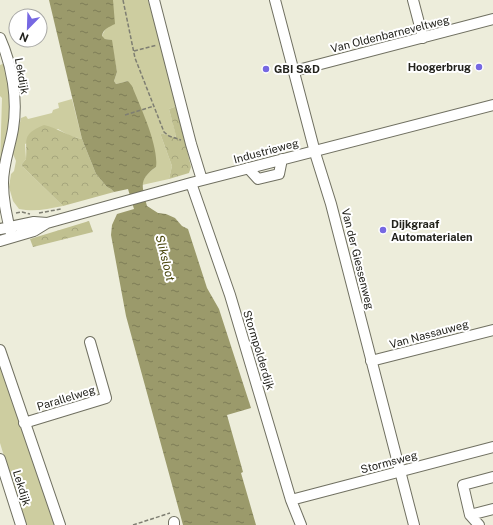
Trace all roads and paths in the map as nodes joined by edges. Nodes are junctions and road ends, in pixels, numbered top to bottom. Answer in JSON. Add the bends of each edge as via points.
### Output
{"nodes":[{"id":1,"x":124,"y":0,"type":"edge"},
{"id":2,"x":154,"y":0,"type":"edge"},
{"id":3,"x":275,"y":0,"type":"edge"},
{"id":4,"x":413,"y":0,"type":"edge"},
{"id":5,"x":493,"y":19,"type":"edge"},
{"id":6,"x":0,"y":38,"type":"edge"},
{"id":7,"x":423,"y":38,"type":"junction"},
{"id":8,"x":165,"y":43,"type":"junction"},
{"id":9,"x":134,"y":51,"type":"junction"},
{"id":10,"x":294,"y":71,"type":"junction"},
{"id":11,"x":493,"y":105,"type":"edge"},
{"id":12,"x":154,"y":106,"type":"junction"},
{"id":13,"x":125,"y":114,"type":"dead end"},
{"id":14,"x":191,"y":144,"type":"junction"},
{"id":15,"x":315,"y":151,"type":"junction"},
{"id":16,"x":202,"y":180,"type":"junction"},
{"id":17,"x":192,"y":183,"type":"junction"},
{"id":18,"x":64,"y":209,"type":"dead end"},
{"id":19,"x":7,"y":214,"type":"junction"},
{"id":20,"x":46,"y":223,"type":"junction"},
{"id":21,"x":5,"y":228,"type":"edge"},
{"id":22,"x":12,"y":237,"type":"junction"},
{"id":23,"x":0,"y":241,"type":"edge"},
{"id":24,"x":493,"y":330,"type":"edge"},
{"id":25,"x":90,"y":342,"type":"dead end"},
{"id":26,"x":0,"y":350,"type":"edge"},
{"id":27,"x":371,"y":361,"type":"junction"},
{"id":28,"x":24,"y":423,"type":"junction"},
{"id":29,"x":493,"y":447,"type":"edge"},
{"id":30,"x":0,"y":459,"type":"edge"},
{"id":31,"x":400,"y":472,"type":"junction"},
{"id":32,"x":493,"y":477,"type":"edge"},
{"id":33,"x":292,"y":500,"type":"junction"},
{"id":34,"x":493,"y":509,"type":"edge"},
{"id":35,"x":470,"y":515,"type":"junction"},
{"id":36,"x":173,"y":520,"type":"edge"},
{"id":37,"x":21,"y":525,"type":"edge"},
{"id":38,"x":60,"y":525,"type":"edge"},
{"id":39,"x":133,"y":525,"type":"edge"},
{"id":40,"x":301,"y":525,"type":"edge"},
{"id":41,"x":414,"y":525,"type":"edge"},
{"id":42,"x":479,"y":525,"type":"edge"}],
"edges":[{"from":1,"to":9,"type":"path"},
{"from":2,"to":8,"type":"street"},
{"from":3,"to":10,"type":"street","name":"Van der Giessenweg"},
{"from":4,"to":7,"type":"street"},
{"from":5,"to":7,"type":"street","name":"Van Oldenbarneveltweg"},
{"from":6,"to":19,"type":"street","name":"Lekdijk","via":[[10,67],[14,110],[13,129],[3,176],[3,203]]},
{"from":7,"to":10,"type":"street","name":"Van Oldenbarneveltweg"},
{"from":8,"to":9,"type":"path"},
{"from":8,"to":14,"type":"street"},
{"from":9,"to":12,"type":"path"},
{"from":10,"to":15,"type":"street","name":"Van der Giessenweg"},
{"from":11,"to":15,"type":"street","name":"Industrieweg"},
{"from":12,"to":13,"type":"path"},
{"from":12,"to":14,"type":"path","via":[[164,132]]},
{"from":14,"to":16,"type":"street"},
{"from":15,"to":16,"type":"street","name":"Industrieweg"},
{"from":15,"to":27,"type":"street","name":"Van der Giessenweg"},
{"from":16,"to":17,"type":"street","name":"Industrieweg"},
{"from":17,"to":20,"type":"street","name":"Industrieweg"},
{"from":17,"to":33,"type":"street","name":"Stormpolderdijk","via":[[230,295]]},
{"from":18,"to":19,"type":"path","via":[[33,214]]},
{"from":19,"to":21,"type":"street","name":"Lekdijk"},
{"from":20,"to":21,"type":"street","name":"Industrieweg","via":[[34,222]]},
{"from":20,"to":22,"type":"street","name":"Industrieweg","via":[[34,231]]},
{"from":21,"to":22,"type":"street","name":"Lekdijk"},
{"from":22,"to":23,"type":"street","name":"Industrieweg"},
{"from":24,"to":27,"type":"street","name":"Van Nassauweg"},
{"from":25,"to":28,"type":"street","name":"Parallelweg","via":[[106,398]]},
{"from":26,"to":28,"type":"street"},
{"from":27,"to":31,"type":"street","name":"Van der Giessenweg"},
{"from":28,"to":38,"type":"street"},
{"from":29,"to":31,"type":"street","name":"Stormsweg"},
{"from":30,"to":37,"type":"street","name":"Lekdijk"},
{"from":31,"to":33,"type":"street","name":"Stormsweg"},
{"from":31,"to":41,"type":"street","name":"Van der Giessenweg"},
{"from":32,"to":35,"type":"street","via":[[463,484]]},
{"from":33,"to":40,"type":"street","name":"Stormpolderdijk"},
{"from":34,"to":35,"type":"street"},
{"from":35,"to":42,"type":"street"},
{"from":36,"to":39,"type":"path"}]}
